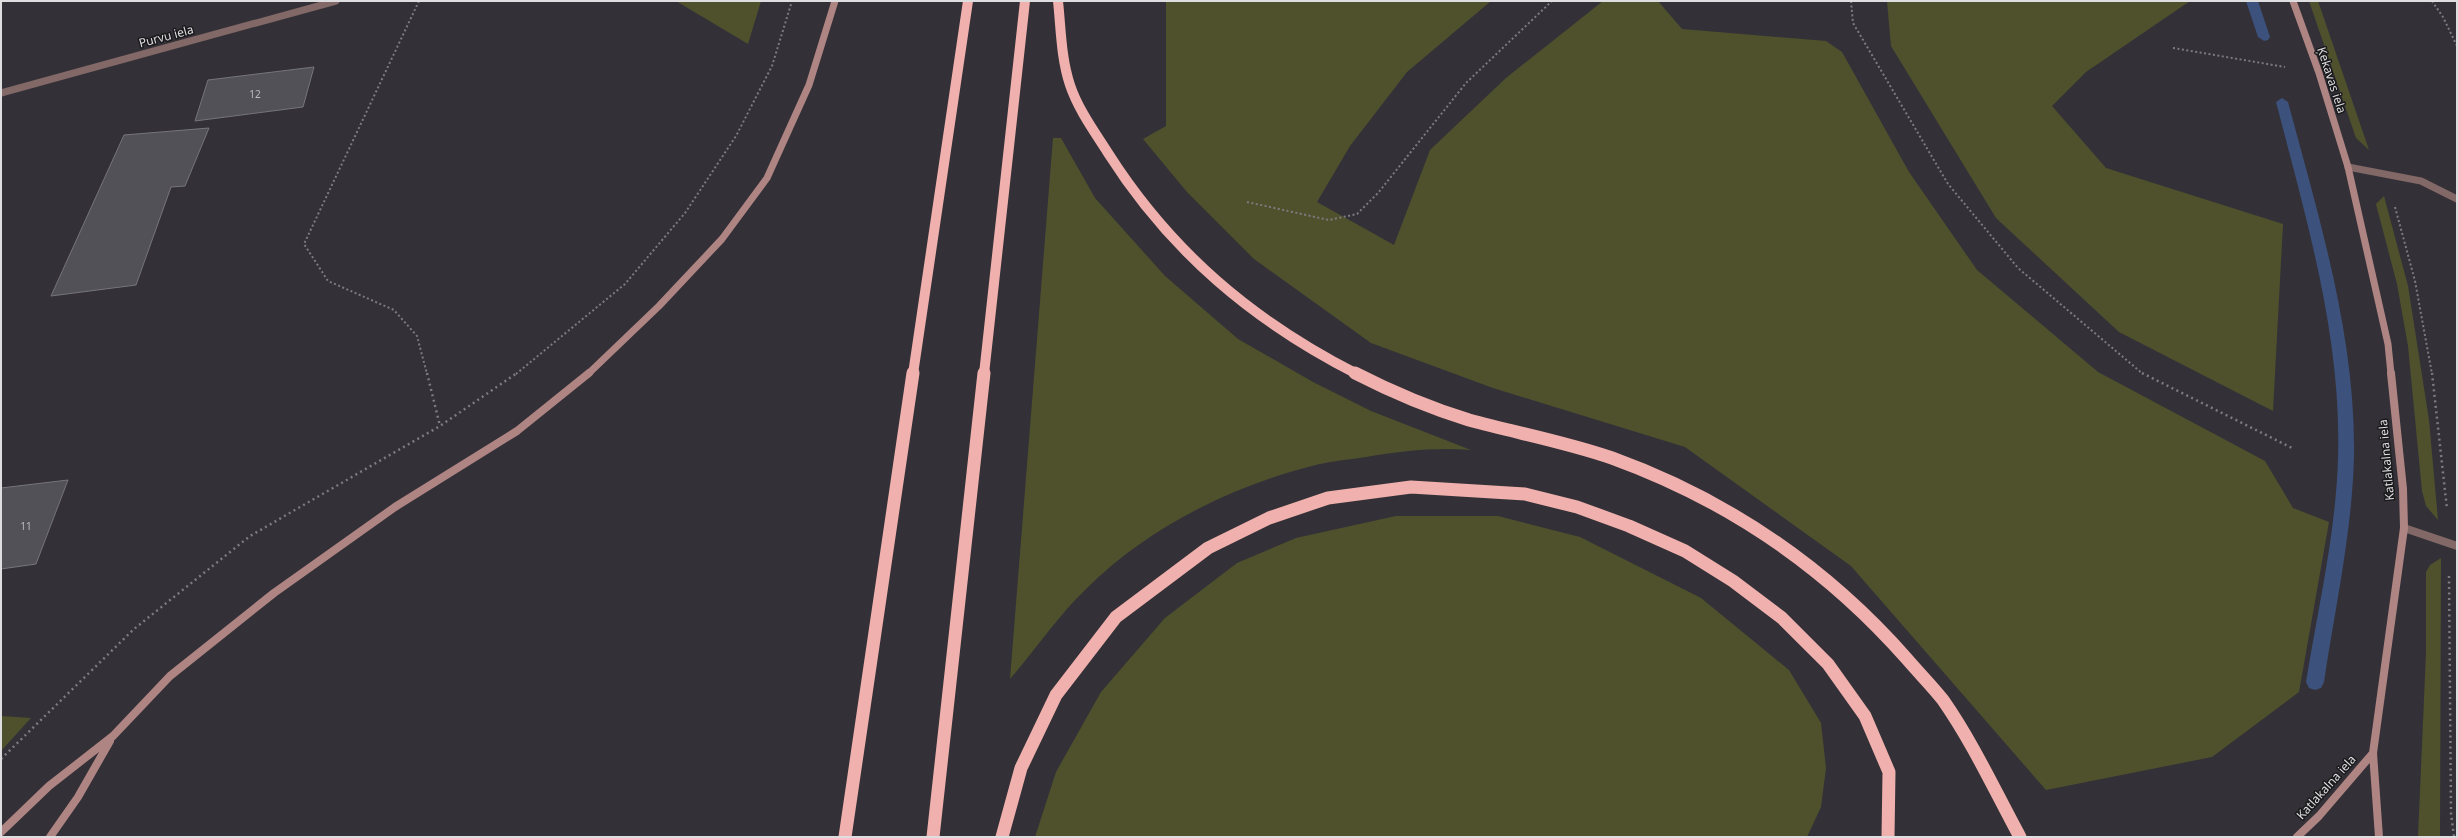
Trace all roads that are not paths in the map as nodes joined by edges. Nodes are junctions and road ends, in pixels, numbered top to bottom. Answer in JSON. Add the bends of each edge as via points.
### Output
{"nodes":[{"id":1,"x":336,"y":1,"type":"edge"},
{"id":2,"x":835,"y":1,"type":"edge"},
{"id":3,"x":968,"y":1,"type":"edge"},
{"id":4,"x":1026,"y":1,"type":"edge"},
{"id":5,"x":1058,"y":1,"type":"edge"},
{"id":6,"x":2293,"y":1,"type":"edge"},
{"id":7,"x":1,"y":93,"type":"edge"},
{"id":8,"x":2348,"y":167,"type":"junction"},
{"id":9,"x":2457,"y":200,"type":"edge"},
{"id":10,"x":2404,"y":528,"type":"junction"},
{"id":11,"x":2457,"y":546,"type":"edge"},
{"id":12,"x":113,"y":736,"type":"junction"},
{"id":13,"x":2373,"y":753,"type":"junction"},
{"id":14,"x":1,"y":832,"type":"edge"},
{"id":15,"x":50,"y":837,"type":"edge"},
{"id":16,"x":845,"y":837,"type":"edge"},
{"id":17,"x":933,"y":837,"type":"edge"},
{"id":18,"x":1002,"y":837,"type":"edge"},
{"id":19,"x":1888,"y":837,"type":"edge"},
{"id":20,"x":2020,"y":837,"type":"edge"},
{"id":21,"x":2297,"y":837,"type":"edge"},
{"id":22,"x":2379,"y":837,"type":"edge"}],
"edges":[{"from":1,"to":7,"type":"street","name":"Purvu iela"},
{"from":2,"to":12,"type":"main road","via":[[809,85],[766,178],[722,238],[659,306],[602,363],[517,431],[395,507],[274,593],[170,676]]},
{"from":3,"to":16,"type":"highway"},
{"from":4,"to":17,"type":"highway"},
{"from":5,"to":20,"type":"highway","via":[[1067,76],[1086,118],[1114,166],[1155,222],[1226,291],[1284,333],[1350,372],[1425,405],[1490,426],[1609,457],[1668,480],[1725,510],[1787,548],[1840,591],[1890,640],[1942,699]]},
{"from":6,"to":8,"type":"main road","name":"Ķekavas iela","via":[[2319,72]]},
{"from":8,"to":9,"type":"street","via":[[2421,181]]},
{"from":8,"to":10,"type":"main road","name":"Katlakalna iela","via":[[2388,344]]},
{"from":10,"to":11,"type":"street"},
{"from":10,"to":13,"type":"main road","name":"Katlakalna iela"},
{"from":12,"to":14,"type":"main road","via":[[49,786]]},
{"from":12,"to":15,"type":"main road","via":[[78,797]]},
{"from":13,"to":21,"type":"main road","name":"Katlakalna iela","via":[[2319,816]]},
{"from":13,"to":22,"type":"main road","name":"Katlakalna iela"},
{"from":18,"to":19,"type":"highway","via":[[1021,768],[1056,695],[1116,617],[1208,548],[1269,518],[1328,498],[1411,487],[1525,494],[1577,507],[1629,526],[1685,551],[1734,581],[1782,618],[1828,664],[1865,716],[1889,772]]}]}
